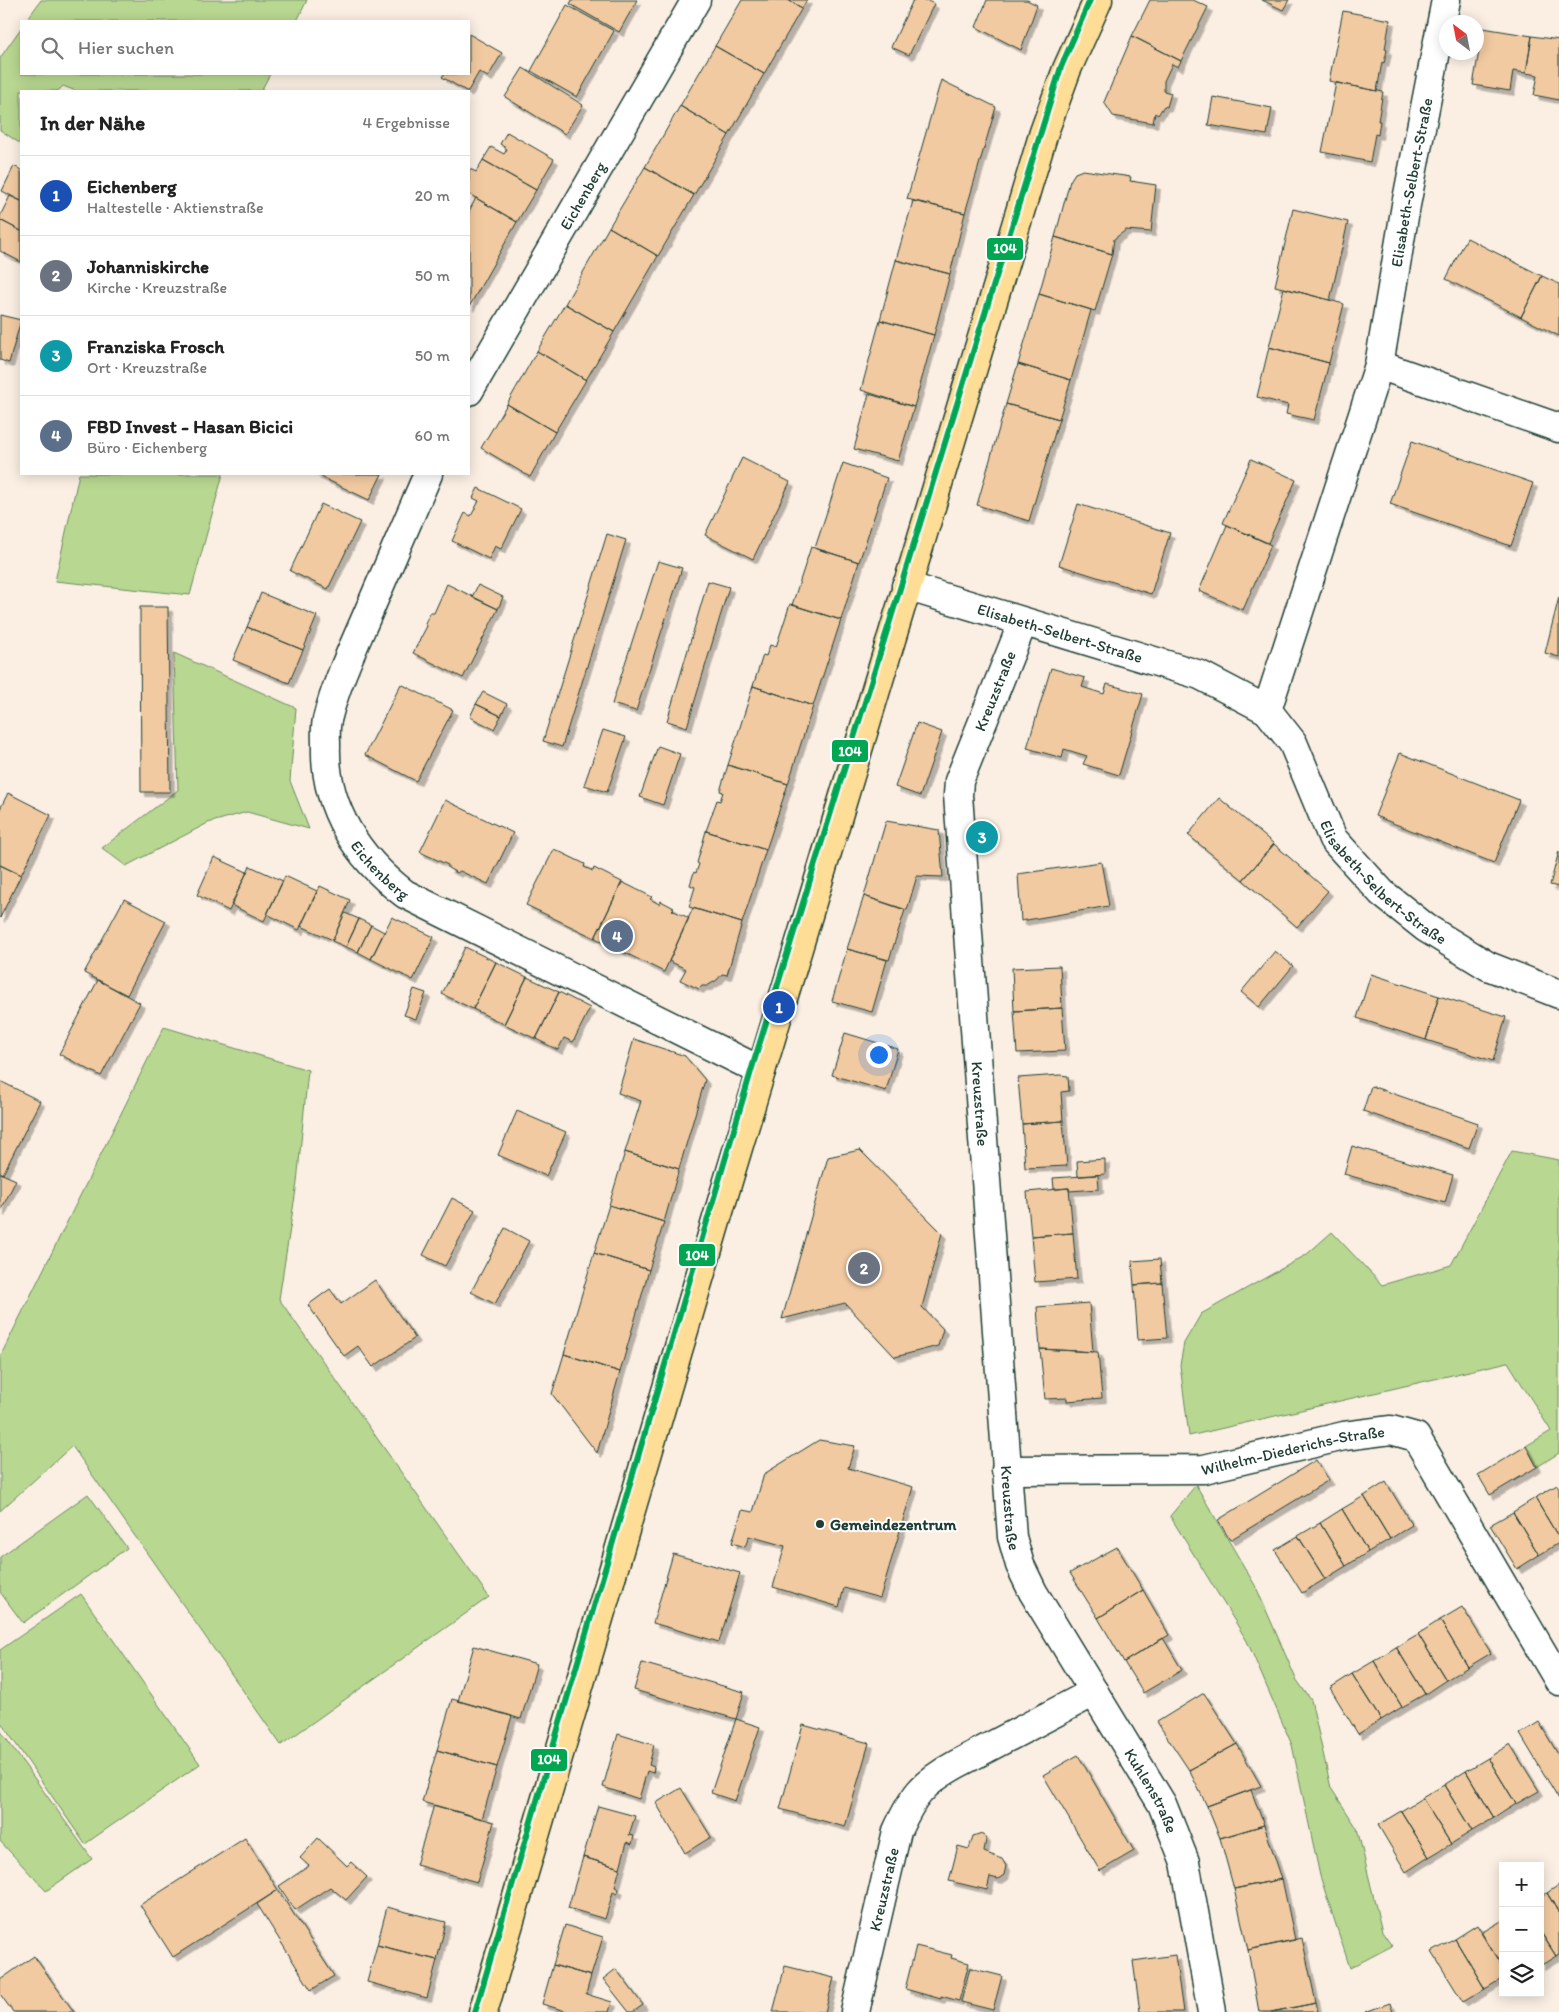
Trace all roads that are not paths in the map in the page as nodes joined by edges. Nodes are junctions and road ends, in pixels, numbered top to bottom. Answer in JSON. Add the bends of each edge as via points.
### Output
{"nodes":[{"id":1,"x":696,"y":0,"type":"edge"},
{"id":2,"x":1098,"y":0,"type":"edge"},
{"id":3,"x":1446,"y":0,"type":"edge"},
{"id":4,"x":1379,"y":365,"type":"junction"},
{"id":5,"x":470,"y":389,"type":"edge"},
{"id":6,"x":1559,"y":428,"type":"edge"},
{"id":7,"x":428,"y":475,"type":"edge"},
{"id":8,"x":906,"y":586,"type":"junction"},
{"id":9,"x":1023,"y":622,"type":"junction"},
{"id":10,"x":1267,"y":710,"type":"junction"},
{"id":11,"x":1559,"y":994,"type":"edge"},
{"id":12,"x":761,"y":1071,"type":"junction"},
{"id":13,"x":1006,"y":1470,"type":"junction"},
{"id":14,"x":1033,"y":1592,"type":"joint"},
{"id":15,"x":1559,"y":1680,"type":"edge"},
{"id":16,"x":1094,"y":1692,"type":"junction"},
{"id":17,"x":483,"y":2012,"type":"edge"},
{"id":18,"x":854,"y":2012,"type":"edge"},
{"id":19,"x":1212,"y":2012,"type":"edge"}],
"edges":[{"from":1,"to":5,"type":"street","name":"Eichenberg"},
{"from":2,"to":8,"type":"main road","via":[[1067,69],[1044,132]]},
{"from":3,"to":4,"type":"street","name":"Elisabeth-Selbert-Straße"},
{"from":4,"to":6,"type":"street"},
{"from":4,"to":10,"type":"street","name":"Elisabeth-Selbert-Straße"},
{"from":7,"to":12,"type":"street","name":"Eichenberg","via":[[345,666],[326,722],[325,759],[341,821],[357,848],[405,894]]},
{"from":8,"to":9,"type":"street","name":"Elisabeth-Selbert-Straße"},
{"from":8,"to":12,"type":"main road"},
{"from":9,"to":10,"type":"street","name":"Elisabeth-Selbert-Straße","via":[[1200,675]]},
{"from":9,"to":13,"type":"street","name":"Kreuzstraße","via":[[959,781],[958,795]]},
{"from":10,"to":11,"type":"street","name":"Elisabeth-Selbert-Straße","via":[[1293,743],[1333,839],[1382,893],[1426,928],[1488,966]]},
{"from":12,"to":17,"type":"main road"},
{"from":13,"to":14,"type":"street","name":"Kreuzstraße","via":[[1012,1537],[1020,1565]]},
{"from":13,"to":15,"type":"street","name":"Wilhelm-Diederichs-Straße","via":[[1204,1469],[1344,1436],[1391,1430],[1416,1437]]},
{"from":14,"to":16,"type":"street","name":"Kuhlenstraße"},
{"from":16,"to":18,"type":"street","name":"Kreuzstraße","via":[[936,1775],[924,1786],[909,1806],[897,1831]]},
{"from":16,"to":19,"type":"street","name":"Kuhlenstraße","via":[[1162,1804],[1185,1862]]}]}
